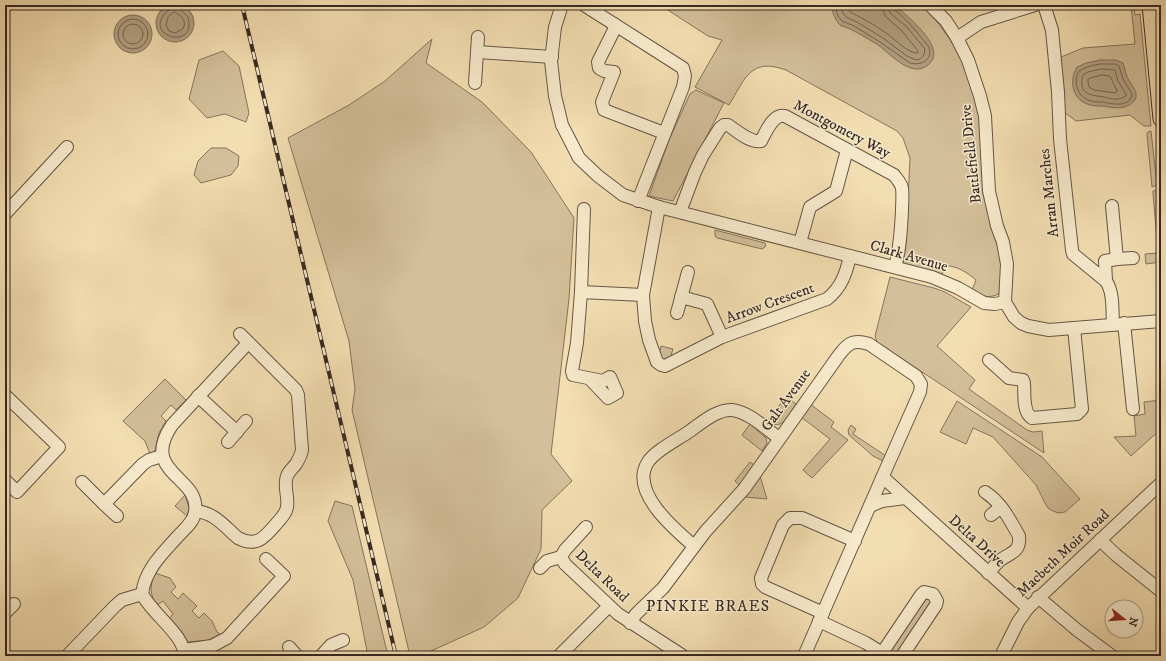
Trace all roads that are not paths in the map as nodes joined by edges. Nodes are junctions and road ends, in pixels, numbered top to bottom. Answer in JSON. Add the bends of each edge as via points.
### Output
{"nodes":[{"id":1,"x":562,"y":5,"type":"edge"},
{"id":2,"x":584,"y":5,"type":"edge"},
{"id":3,"x":930,"y":5,"type":"edge"},
{"id":4,"x":1035,"y":5,"type":"edge"},
{"id":5,"x":1044,"y":5,"type":"edge"},
{"id":6,"x":1150,"y":5,"type":"edge"},
{"id":7,"x":614,"y":24,"type":"junction"},
{"id":8,"x":478,"y":37,"type":"dead end"},
{"id":9,"x":957,"y":38,"type":"junction"},
{"id":10,"x":478,"y":52,"type":"junction"},
{"id":11,"x":552,"y":57,"type":"junction"},
{"id":12,"x":475,"y":83,"type":"dead end"},
{"id":13,"x":1161,"y":119,"type":"edge"},
{"id":14,"x":664,"y":133,"type":"junction"},
{"id":15,"x":67,"y":147,"type":"dead end"},
{"id":16,"x":847,"y":150,"type":"junction"},
{"id":17,"x":638,"y":201,"type":"junction"},
{"id":18,"x":1112,"y":206,"type":"dead end"},
{"id":19,"x":659,"y":207,"type":"junction"},
{"id":20,"x":584,"y":209,"type":"dead end"},
{"id":21,"x":680,"y":212,"type":"junction"},
{"id":22,"x":5,"y":214,"type":"edge"},
{"id":23,"x":800,"y":243,"type":"junction"},
{"id":24,"x":850,"y":256,"type":"junction"},
{"id":25,"x":1133,"y":258,"type":"dead end"},
{"id":26,"x":1111,"y":260,"type":"junction"},
{"id":27,"x":1087,"y":264,"type":"junction"},
{"id":28,"x":895,"y":267,"type":"junction"},
{"id":29,"x":688,"y":272,"type":"dead end"},
{"id":30,"x":1106,"y":281,"type":"junction"},
{"id":31,"x":581,"y":292,"type":"junction"},
{"id":32,"x":643,"y":295,"type":"junction"},
{"id":33,"x":681,"y":297,"type":"junction"},
{"id":34,"x":1005,"y":302,"type":"junction"},
{"id":35,"x":677,"y":313,"type":"dead end"},
{"id":36,"x":1161,"y":321,"type":"edge"},
{"id":37,"x":1118,"y":324,"type":"junction"},
{"id":38,"x":1074,"y":328,"type":"junction"},
{"id":39,"x":722,"y":337,"type":"junction"},
{"id":40,"x":989,"y":360,"type":"dead end"},
{"id":41,"x":590,"y":379,"type":"dead end"},
{"id":42,"x":5,"y":395,"type":"edge"},
{"id":43,"x":198,"y":396,"type":"junction"},
{"id":44,"x":1133,"y":409,"type":"dead end"},
{"id":45,"x":246,"y":421,"type":"dead end"},
{"id":46,"x":237,"y":432,"type":"junction"},
{"id":47,"x":779,"y":438,"type":"junction"},
{"id":48,"x":228,"y":442,"type":"dead end"},
{"id":49,"x":162,"y":456,"type":"junction"},
{"id":50,"x":882,"y":478,"type":"junction"},
{"id":51,"x":5,"y":480,"type":"edge"},
{"id":52,"x":82,"y":482,"type":"dead end"},
{"id":53,"x":1159,"y":487,"type":"edge"},
{"id":54,"x":985,"y":492,"type":"dead end"},
{"id":55,"x":905,"y":498,"type":"junction"},
{"id":56,"x":104,"y":504,"type":"junction"},
{"id":57,"x":870,"y":506,"type":"junction"},
{"id":58,"x":1001,"y":507,"type":"junction"},
{"id":59,"x":196,"y":511,"type":"junction"},
{"id":60,"x":991,"y":515,"type":"dead end"},
{"id":61,"x":117,"y":516,"type":"dead end"},
{"id":62,"x":586,"y":527,"type":"dead end"},
{"id":63,"x":1100,"y":540,"type":"junction"},
{"id":64,"x":855,"y":541,"type":"junction"},
{"id":65,"x":694,"y":546,"type":"junction"},
{"id":66,"x":561,"y":557,"type":"junction"},
{"id":67,"x":266,"y":559,"type":"dead end"},
{"id":68,"x":540,"y":568,"type":"dead end"},
{"id":69,"x":988,"y":573,"type":"junction"},
{"id":70,"x":1161,"y":591,"type":"edge"},
{"id":71,"x":142,"y":594,"type":"junction"},
{"id":72,"x":1038,"y":597,"type":"junction"},
{"id":73,"x":14,"y":604,"type":"dead end"},
{"id":74,"x":609,"y":606,"type":"junction"},
{"id":75,"x":1028,"y":608,"type":"junction"},
{"id":76,"x":5,"y":613,"type":"edge"},
{"id":77,"x":821,"y":617,"type":"junction"},
{"id":78,"x":630,"y":623,"type":"junction"},
{"id":79,"x":343,"y":640,"type":"dead end"},
{"id":80,"x":289,"y":647,"type":"dead end"},
{"id":81,"x":184,"y":653,"type":"edge"},
{"id":82,"x":884,"y":654,"type":"edge"},
{"id":83,"x":67,"y":656,"type":"edge"},
{"id":84,"x":298,"y":656,"type":"edge"},
{"id":85,"x":321,"y":656,"type":"edge"},
{"id":86,"x":559,"y":656,"type":"edge"},
{"id":87,"x":681,"y":656,"type":"edge"},
{"id":88,"x":804,"y":656,"type":"edge"},
{"id":89,"x":902,"y":656,"type":"edge"},
{"id":90,"x":1001,"y":656,"type":"edge"},
{"id":91,"x":1112,"y":656,"type":"edge"}],
"edges":[{"from":1,"to":11,"type":"street","name":"Clark Avenue","via":[[555,27]]},
{"from":2,"to":7,"type":"street"},
{"from":3,"to":9,"type":"street","name":"Battlefield Drive","via":[[946,21]]},
{"from":4,"to":9,"type":"street","via":[[980,22]]},
{"from":5,"to":27,"type":"street","name":"Arran Marches","via":[[1052,30],[1072,250],[1073,254]]},
{"from":6,"to":13,"type":"main road"},
{"from":7,"to":14,"type":"street","via":[[683,68],[683,87]]},
{"from":7,"to":14,"type":"street","via":[[614,30],[598,62],[599,68],[614,72],[602,102],[604,110]]},
{"from":8,"to":10,"type":"street"},
{"from":9,"to":34,"type":"street","name":"Battlefield Drive","via":[[975,77],[985,116],[989,191],[1007,264]]},
{"from":10,"to":11,"type":"street"},
{"from":10,"to":12,"type":"street"},
{"from":11,"to":17,"type":"street","name":"Clark Avenue","via":[[555,96],[562,125],[579,158],[623,195]]},
{"from":14,"to":17,"type":"street"},
{"from":15,"to":22,"type":"street"},
{"from":16,"to":21,"type":"street","name":"Montgomery Way","via":[[781,115],[776,116],[761,141],[757,142],[724,125],[695,172]]},
{"from":16,"to":23,"type":"street","via":[[836,190],[810,207]]},
{"from":16,"to":28,"type":"street","name":"Montgomery Way","via":[[894,175],[902,187],[901,239]]},
{"from":17,"to":19,"type":"street","name":"Clark Avenue"},
{"from":18,"to":26,"type":"street"},
{"from":19,"to":21,"type":"street","name":"Clark Avenue"},
{"from":19,"to":32,"type":"street","name":"Arrow Crescent"},
{"from":20,"to":31,"type":"street"},
{"from":21,"to":23,"type":"street","name":"Clark Avenue"},
{"from":23,"to":24,"type":"street","name":"Clark Avenue"},
{"from":24,"to":28,"type":"street","name":"Clark Avenue"},
{"from":24,"to":39,"type":"street","name":"Arrow Crescent","via":[[843,281],[827,300]]},
{"from":25,"to":26,"type":"street"},
{"from":26,"to":27,"type":"street"},
{"from":26,"to":30,"type":"street"},
{"from":27,"to":30,"type":"street","name":"Arran Marches"},
{"from":28,"to":34,"type":"street","name":"Clark Avenue","via":[[939,280],[984,303]]},
{"from":29,"to":33,"type":"street"},
{"from":30,"to":37,"type":"street"},
{"from":31,"to":32,"type":"street"},
{"from":31,"to":41,"type":"street","via":[[572,371],[573,375]]},
{"from":32,"to":39,"type":"street","name":"Arrow Crescent","via":[[649,340],[657,362],[661,365],[665,366]]},
{"from":33,"to":35,"type":"street"},
{"from":33,"to":39,"type":"street","name":"Arrow Crescent","via":[[707,304]]},
{"from":34,"to":38,"type":"street","via":[[1014,317],[1028,326],[1049,330]]},
{"from":36,"to":37,"type":"street"},
{"from":37,"to":38,"type":"street"},
{"from":37,"to":44,"type":"street","via":[[1124,372]]},
{"from":38,"to":40,"type":"street","via":[[1082,408],[1077,414],[1029,417],[1023,380],[1009,378]]},
{"from":42,"to":51,"type":"street","via":[[59,447],[17,492]]},
{"from":43,"to":46,"type":"street"},
{"from":43,"to":49,"type":"street","via":[[167,431]]},
{"from":43,"to":59,"type":"street","via":[[244,339],[293,386],[298,395],[302,450],[286,478],[287,508],[261,540],[251,542],[238,538],[213,516]]},
{"from":45,"to":46,"type":"street"},
{"from":46,"to":48,"type":"street"},
{"from":47,"to":50,"type":"street","name":"Galt Avenue","via":[[846,345],[861,341],[869,344],[916,376],[921,384],[920,392]]},
{"from":47,"to":65,"type":"street","name":"Galt Avenue","via":[[744,489]]},
{"from":47,"to":65,"type":"street","via":[[743,413],[724,411],[700,424],[648,462],[643,478],[645,490],[666,520]]},
{"from":49,"to":56,"type":"street","via":[[143,464]]},
{"from":49,"to":59,"type":"street","via":[[170,470],[193,496]]},
{"from":50,"to":55,"type":"street","name":"Delta Drive"},
{"from":50,"to":57,"type":"street"},
{"from":52,"to":56,"type":"street"},
{"from":53,"to":63,"type":"street","name":"Macbeth Moir Road"},
{"from":54,"to":58,"type":"street"},
{"from":55,"to":57,"type":"street","via":[[887,500]]},
{"from":55,"to":69,"type":"street","name":"Delta Drive"},
{"from":56,"to":61,"type":"street"},
{"from":57,"to":64,"type":"street"},
{"from":58,"to":60,"type":"street"},
{"from":58,"to":69,"type":"street","via":[[1020,541],[1015,551]]},
{"from":59,"to":71,"type":"street","via":[[190,524],[151,567],[143,584]]},
{"from":62,"to":66,"type":"street","name":"Delta Road"},
{"from":63,"to":70,"type":"street"},
{"from":63,"to":72,"type":"street","name":"Macbeth Moir Road"},
{"from":64,"to":77,"type":"street"},
{"from":64,"to":77,"type":"street","via":[[802,518],[790,518],[782,525],[761,578],[762,584],[765,588]]},
{"from":65,"to":78,"type":"street","name":"Galt Avenue","via":[[663,588]]},
{"from":66,"to":68,"type":"street","name":"Delta Road","via":[[547,562]]},
{"from":66,"to":74,"type":"street","name":"Delta Road","via":[[565,564]]},
{"from":67,"to":81,"type":"street","via":[[284,576],[234,631],[218,643]]},
{"from":69,"to":75,"type":"street","name":"Delta Drive"},
{"from":71,"to":81,"type":"street","via":[[152,610],[181,642]]},
{"from":71,"to":83,"type":"street","via":[[122,600]]},
{"from":72,"to":75,"type":"street","name":"Macbeth Moir Road"},
{"from":72,"to":91,"type":"street"},
{"from":73,"to":76,"type":"street"},
{"from":74,"to":78,"type":"street","name":"Delta Road"},
{"from":74,"to":86,"type":"street"},
{"from":75,"to":90,"type":"street","name":"Macbeth Moir Road"},
{"from":77,"to":82,"type":"street"},
{"from":77,"to":88,"type":"street"},
{"from":78,"to":87,"type":"street","name":"Delta Road"},
{"from":79,"to":85,"type":"street","via":[[332,645]]},
{"from":80,"to":84,"type":"street"},
{"from":82,"to":89,"type":"street","via":[[921,595],[924,592],[933,594],[937,601],[936,605]]}]}
